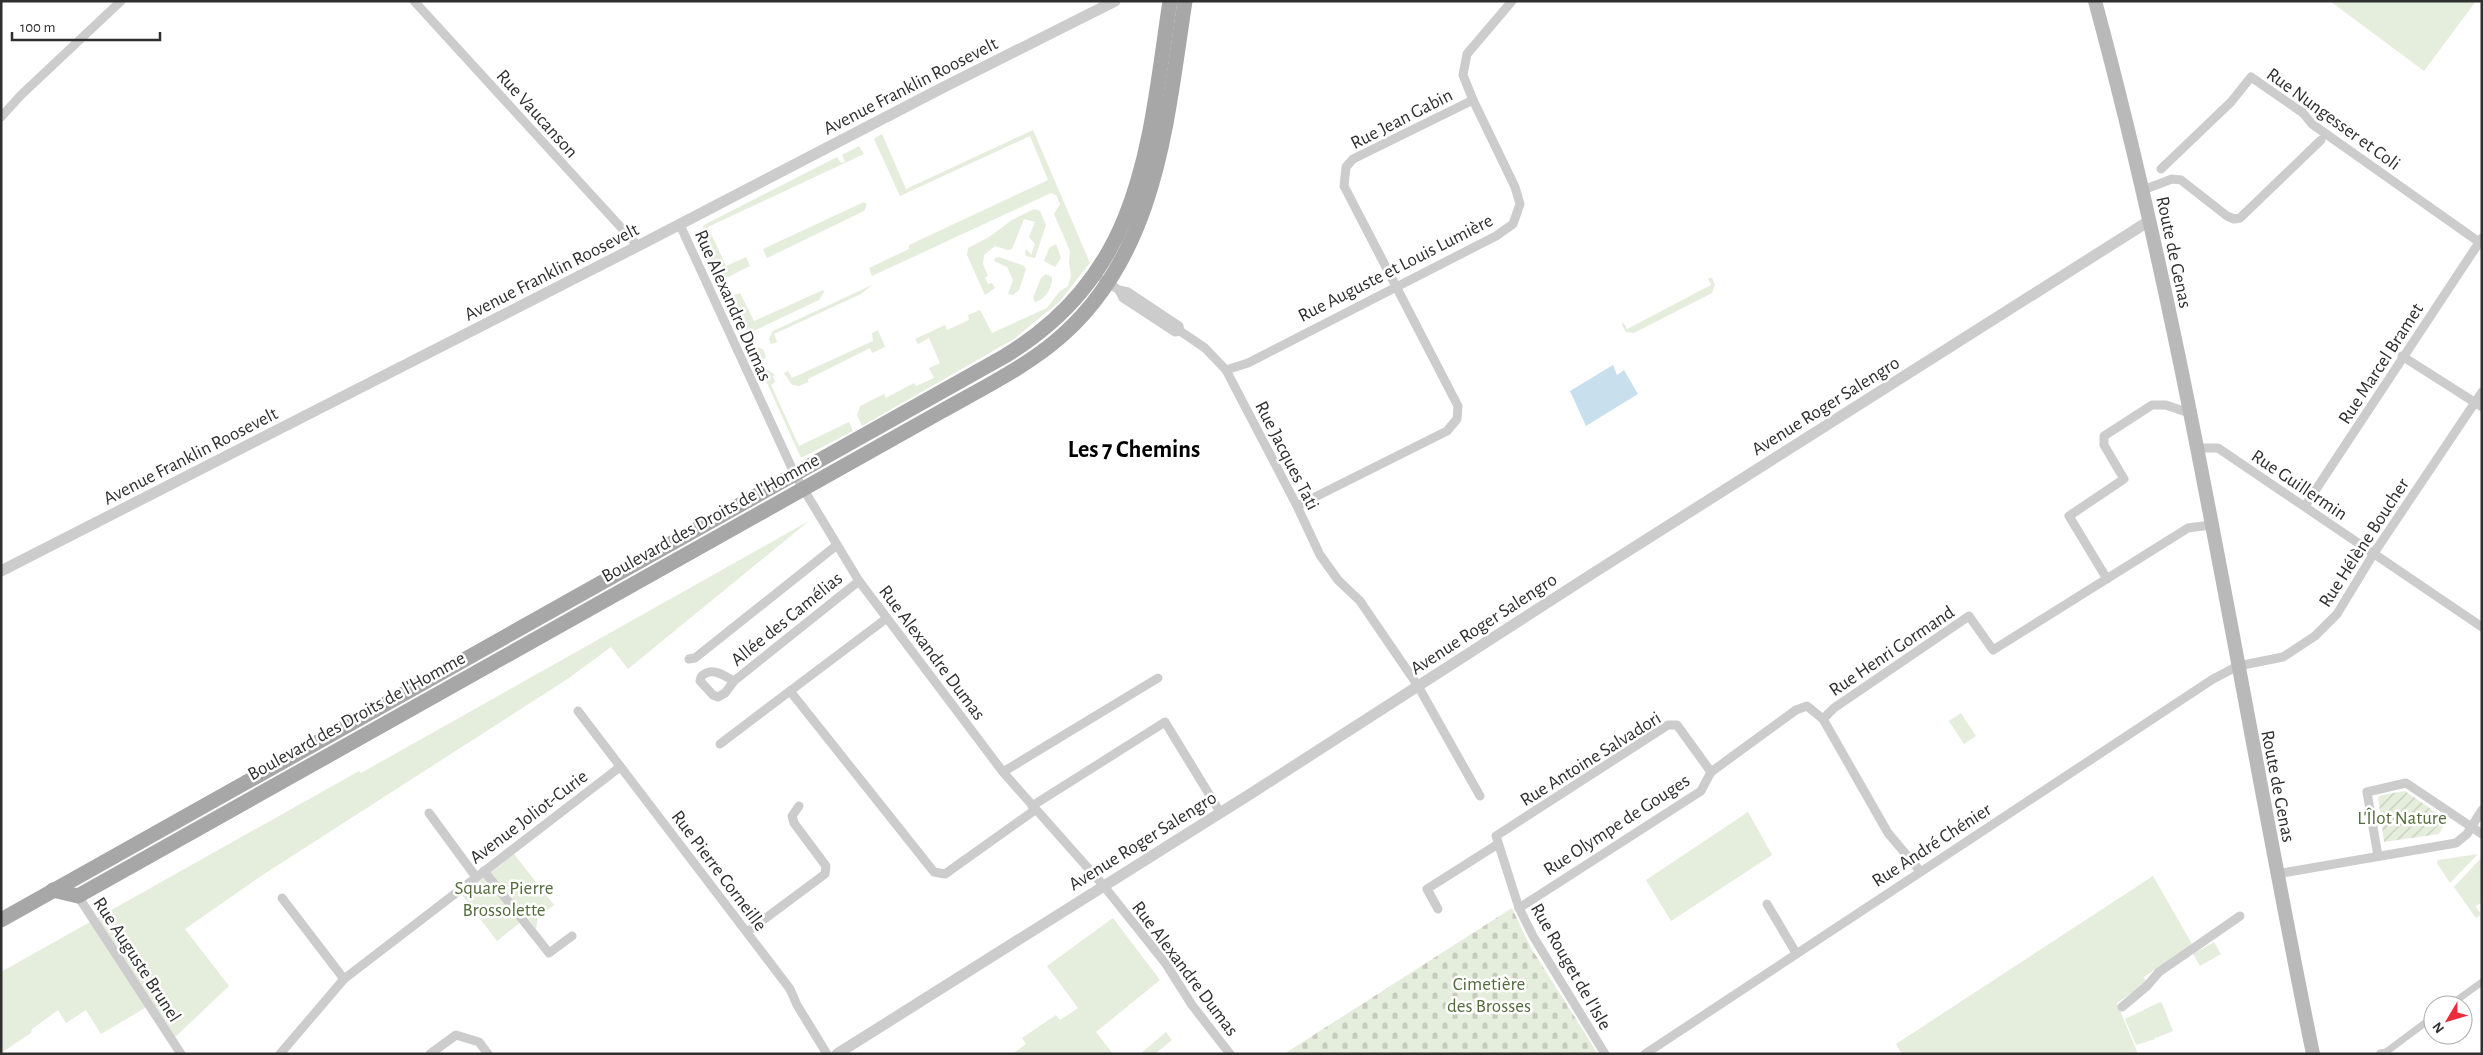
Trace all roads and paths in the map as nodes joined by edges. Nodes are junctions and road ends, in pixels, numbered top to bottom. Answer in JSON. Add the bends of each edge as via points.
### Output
{"nodes":[{"id":1,"x":121,"y":1,"type":"edge"},
{"id":2,"x":414,"y":1,"type":"edge"},
{"id":3,"x":1115,"y":1,"type":"edge"},
{"id":4,"x":1170,"y":1,"type":"edge"},
{"id":5,"x":1185,"y":1,"type":"edge"},
{"id":6,"x":2095,"y":1,"type":"edge"},
{"id":7,"x":2100,"y":1,"type":"edge"},
{"id":8,"x":2104,"y":1,"type":"edge"},
{"id":9,"x":1511,"y":2,"type":"edge"},
{"id":10,"x":2111,"y":33,"type":"junction"},
{"id":11,"x":1472,"y":100,"type":"junction"},
{"id":12,"x":2122,"y":100,"type":"junction"},
{"id":13,"x":1,"y":117,"type":"edge"},
{"id":14,"x":2321,"y":140,"type":"dead end"},
{"id":15,"x":2161,"y":169,"type":"dead end"},
{"id":16,"x":2143,"y":190,"type":"junction"},
{"id":17,"x":2149,"y":221,"type":"junction"},
{"id":18,"x":680,"y":225,"type":"junction"},
{"id":19,"x":2480,"y":240,"type":"edge"},
{"id":20,"x":638,"y":246,"type":"junction"},
{"id":21,"x":1107,"y":283,"type":"junction"},
{"id":22,"x":1395,"y":286,"type":"junction"},
{"id":23,"x":2402,"y":356,"type":"junction"},
{"id":24,"x":1226,"y":370,"type":"junction"},
{"id":25,"x":2482,"y":392,"type":"edge"},
{"id":26,"x":2478,"y":405,"type":"edge"},
{"id":27,"x":2189,"y":413,"type":"junction"},
{"id":28,"x":2196,"y":448,"type":"junction"},
{"id":29,"x":798,"y":482,"type":"junction"},
{"id":30,"x":1297,"y":506,"type":"junction"},
{"id":31,"x":2304,"y":506,"type":"junction"},
{"id":32,"x":2210,"y":525,"type":"junction"},
{"id":33,"x":836,"y":545,"type":"junction"},
{"id":34,"x":2374,"y":553,"type":"junction"},
{"id":35,"x":1,"y":571,"type":"edge"},
{"id":36,"x":2107,"y":579,"type":"junction"},
{"id":37,"x":859,"y":581,"type":"junction"},
{"id":38,"x":887,"y":618,"type":"junction"},
{"id":39,"x":2482,"y":627,"type":"edge"},
{"id":40,"x":688,"y":659,"type":"dead end"},
{"id":41,"x":2238,"y":666,"type":"junction"},
{"id":42,"x":1158,"y":678,"type":"dead end"},
{"id":43,"x":734,"y":681,"type":"dead end"},
{"id":44,"x":1418,"y":686,"type":"junction"},
{"id":45,"x":790,"y":691,"type":"junction"},
{"id":46,"x":578,"y":711,"type":"dead end"},
{"id":47,"x":1823,"y":718,"type":"junction"},
{"id":48,"x":720,"y":744,"type":"dead end"},
{"id":49,"x":620,"y":767,"type":"junction"},
{"id":50,"x":1003,"y":772,"type":"junction"},
{"id":51,"x":1711,"y":772,"type":"junction"},
{"id":52,"x":1480,"y":796,"type":"dead end"},
{"id":53,"x":799,"y":806,"type":"dead end"},
{"id":54,"x":1034,"y":808,"type":"junction"},
{"id":55,"x":2482,"y":810,"type":"edge"},
{"id":56,"x":1220,"y":812,"type":"junction"},
{"id":57,"x":429,"y":813,"type":"dead end"},
{"id":58,"x":2472,"y":827,"type":"junction"},
{"id":59,"x":2482,"y":834,"type":"edge"},
{"id":60,"x":1497,"y":840,"type":"junction"},
{"id":61,"x":2378,"y":856,"type":"junction"},
{"id":62,"x":484,"y":871,"type":"junction"},
{"id":63,"x":1920,"y":871,"type":"junction"},
{"id":64,"x":2277,"y":874,"type":"junction"},
{"id":65,"x":476,"y":877,"type":"junction"},
{"id":66,"x":70,"y":881,"type":"junction"},
{"id":67,"x":1102,"y":885,"type":"junction"},
{"id":68,"x":53,"y":890,"type":"junction"},
{"id":69,"x":78,"y":896,"type":"junction"},
{"id":70,"x":282,"y":898,"type":"dead end"},
{"id":71,"x":1766,"y":904,"type":"dead end"},
{"id":72,"x":1519,"y":908,"type":"junction"},
{"id":73,"x":1438,"y":909,"type":"dead end"},
{"id":74,"x":2240,"y":916,"type":"dead end"},
{"id":75,"x":1,"y":920,"type":"edge"},
{"id":76,"x":746,"y":932,"type":"junction"},
{"id":77,"x":572,"y":936,"type":"dead end"},
{"id":78,"x":1796,"y":953,"type":"junction"},
{"id":79,"x":344,"y":979,"type":"junction"},
{"id":80,"x":2482,"y":982,"type":"edge"},
{"id":81,"x":2464,"y":995,"type":"edge"},
{"id":82,"x":2122,"y":1007,"type":"dead end"},
{"id":83,"x":2423,"y":1024,"type":"edge"},
{"id":84,"x":2380,"y":1053,"type":"edge"},
{"id":85,"x":181,"y":1054,"type":"edge"},
{"id":86,"x":280,"y":1054,"type":"edge"},
{"id":87,"x":430,"y":1054,"type":"edge"},
{"id":88,"x":488,"y":1054,"type":"edge"},
{"id":89,"x":827,"y":1054,"type":"edge"},
{"id":90,"x":837,"y":1054,"type":"edge"},
{"id":91,"x":1230,"y":1054,"type":"edge"},
{"id":92,"x":1605,"y":1054,"type":"edge"},
{"id":93,"x":1645,"y":1054,"type":"edge"},
{"id":94,"x":2313,"y":1054,"type":"edge"}],
"edges":[{"from":1,"to":13,"type":"street"},
{"from":2,"to":20,"type":"street","name":"Rue Vaucanson"},
{"from":3,"to":18,"type":"street","name":"Avenue Franklin Roosevelt","via":[[940,88]]},
{"from":4,"to":21,"type":"main road","name":"Boulevard des Droits de l'Homme","via":[[1142,172],[1122,226]]},
{"from":5,"to":21,"type":"main road","name":"Boulevard des Droits de l'Homme","via":[[1154,184],[1132,237]]},
{"from":6,"to":12,"type":"main road","name":"Route de Genas"},
{"from":7,"to":10,"type":"street"},
{"from":8,"to":10,"type":"main road","name":"Route de Genas"},
{"from":9,"to":11,"type":"street","name":"Rue Auguste et Louis Lumière","via":[[1467,54],[1463,75]]},
{"from":10,"to":12,"type":"main road","name":"Route de Genas"},
{"from":11,"to":22,"type":"street","name":"Rue Auguste et Louis Lumière","via":[[1515,187],[1520,204],[1513,224],[1496,236]]},
{"from":11,"to":22,"type":"street","name":"Rue Jean Gabin","via":[[1353,160],[1346,167],[1344,186]]},
{"from":12,"to":16,"type":"main road","name":"Route de Genas"},
{"from":14,"to":16,"type":"street","name":"Rue Nungesser et Coli","via":[[2240,218],[2228,216],[2181,180],[2172,179]]},
{"from":15,"to":19,"type":"street","name":"Rue Nungesser et Coli","via":[[2231,102],[2251,76],[2312,124]]},
{"from":16,"to":17,"type":"main road","name":"Route de Genas"},
{"from":17,"to":27,"type":"main road","name":"Route de Genas"},
{"from":17,"to":44,"type":"street","name":"Avenue Roger Salengro"},
{"from":18,"to":20,"type":"street","name":"Avenue Franklin Roosevelt"},
{"from":18,"to":29,"type":"street","name":"Rue Alexandre Dumas"},
{"from":19,"to":23,"type":"street","name":"Rue Marcel Bramet"},
{"from":20,"to":35,"type":"street","name":"Avenue Franklin Roosevelt"},
{"from":21,"to":24,"type":"street","name":"Rue Jacques Tati","via":[[1128,292],[1179,326],[1180,331],[1205,348]]},
{"from":21,"to":29,"type":"main road","name":"Boulevard des Droits de l'Homme","via":[[1068,307],[1021,346]]},
{"from":22,"to":24,"type":"street","name":"Rue Auguste et Louis Lumière","via":[[1248,363]]},
{"from":22,"to":30,"type":"street","via":[[1458,406],[1457,419],[1447,431]]},
{"from":23,"to":26,"type":"street"},
{"from":23,"to":31,"type":"street","name":"Rue Marcel Bramet"},
{"from":24,"to":30,"type":"street","name":"Rue Jacques Tati"},
{"from":25,"to":26,"type":"street","name":"Rue Hélène Boucher"},
{"from":26,"to":34,"type":"street","name":"Rue Hélène Boucher"},
{"from":27,"to":28,"type":"main road","name":"Route de Genas"},
{"from":27,"to":36,"type":"street","via":[[2166,405],[2152,405],[2104,436],[2104,445],[2124,479],[2069,516]]},
{"from":28,"to":31,"type":"street","name":"Rue Guillermin","via":[[2218,448]]},
{"from":28,"to":32,"type":"main road","name":"Route de Genas"},
{"from":29,"to":33,"type":"street","name":"Rue Alexandre Dumas"},
{"from":29,"to":66,"type":"main road","name":"Boulevard des Droits de l'Homme","via":[[406,690]]},
{"from":29,"to":69,"type":"main road","name":"Boulevard des Droits de l'Homme"},
{"from":30,"to":44,"type":"street","name":"Rue Jacques Tati","via":[[1320,555],[1338,580],[1360,601]]},
{"from":31,"to":34,"type":"street","name":"Rue Guillermin"},
{"from":32,"to":36,"type":"street","via":[[2188,528]]},
{"from":32,"to":41,"type":"main road","name":"Route de Genas"},
{"from":33,"to":37,"type":"street","name":"Rue Alexandre Dumas"},
{"from":33,"to":40,"type":"street","via":[[695,658]]},
{"from":34,"to":39,"type":"street","name":"Rue Guillermin"},
{"from":34,"to":41,"type":"street","name":"Rue Hélène Boucher","via":[[2337,614],[2315,636],[2283,657]]},
{"from":36,"to":47,"type":"street","name":"Rue Henri Gormand","via":[[1994,650],[1970,616],[1840,703]]},
{"from":37,"to":38,"type":"street","name":"Rue Alexandre Dumas"},
{"from":37,"to":43,"type":"street","name":"Allée des Camélias"},
{"from":38,"to":45,"type":"street"},
{"from":38,"to":50,"type":"street","name":"Rue Alexandre Dumas"},
{"from":41,"to":63,"type":"street","name":"Rue André Chénier","via":[[2213,679]]},
{"from":41,"to":64,"type":"main road","name":"Route de Genas"},
{"from":42,"to":50,"type":"street"},
{"from":44,"to":52,"type":"street"},
{"from":44,"to":56,"type":"street","name":"Avenue Roger Salengro"},
{"from":45,"to":48,"type":"street"},
{"from":45,"to":54,"type":"street","via":[[934,872],[945,874]]},
{"from":46,"to":49,"type":"street","name":"Rue Pierre Corneille"},
{"from":47,"to":51,"type":"street","name":"Rue Olympe de Gouges","via":[[1807,706],[1796,710]]},
{"from":47,"to":63,"type":"street","name":"Rue Henri Gormand","via":[[1888,833]]},
{"from":49,"to":62,"type":"street","name":"Avenue Joliot-Curie"},
{"from":49,"to":76,"type":"street","name":"Rue Pierre Corneille"},
{"from":50,"to":54,"type":"street","name":"Rue Alexandre Dumas"},
{"from":51,"to":60,"type":"street","name":"Rue Antoine Salvadori","via":[[1677,725],[1668,725]]},
{"from":51,"to":72,"type":"street","name":"Rue Olympe de Gouges","via":[[1701,791]]},
{"from":53,"to":76,"type":"street","via":[[792,816],[794,823],[826,866],[825,874]]},
{"from":54,"to":56,"type":"street","via":[[1164,722]]},
{"from":54,"to":67,"type":"street","name":"Rue Alexandre Dumas"},
{"from":55,"to":58,"type":"street"},
{"from":56,"to":67,"type":"street","name":"Avenue Roger Salengro"},
{"from":57,"to":65,"type":"street"},
{"from":58,"to":59,"type":"street"},
{"from":58,"to":61,"type":"street","via":[[2456,843]]},
{"from":58,"to":61,"type":"street","via":[[2406,782],[2367,792]]},
{"from":60,"to":72,"type":"street","name":"Rue Rouget de l'Isle"},
{"from":60,"to":73,"type":"street","via":[[1427,889]]},
{"from":61,"to":64,"type":"street"},
{"from":62,"to":65,"type":"street","name":"Avenue Joliot-Curie"},
{"from":62,"to":77,"type":"street","via":[[549,953]]},
{"from":63,"to":78,"type":"street","name":"Rue André Chénier"},
{"from":64,"to":94,"type":"main road","name":"Route de Genas"},
{"from":65,"to":79,"type":"street","name":"Avenue Joliot-Curie"},
{"from":66,"to":68,"type":"main road","name":"Boulevard des Droits de l'Homme"},
{"from":66,"to":69,"type":"street","name":"Rue Auguste Brunel"},
{"from":67,"to":90,"type":"street","name":"Avenue Roger Salengro"},
{"from":67,"to":91,"type":"street","name":"Rue Alexandre Dumas","via":[[1166,964]]},
{"from":68,"to":69,"type":"main road"},
{"from":68,"to":75,"type":"main road","name":"Boulevard des Droits de l'Homme"},
{"from":69,"to":85,"type":"street","name":"Rue Auguste Brunel"},
{"from":70,"to":79,"type":"street"},
{"from":71,"to":78,"type":"street"},
{"from":72,"to":92,"type":"street","name":"Rue Rouget de l'Isle"},
{"from":74,"to":82,"type":"street","via":[[2159,972]]},
{"from":76,"to":89,"type":"street","name":"Rue Pierre Corneille","via":[[790,989]]},
{"from":78,"to":93,"type":"street","name":"Rue André Chénier"},
{"from":79,"to":86,"type":"street","name":"Avenue Joliot-Curie"},
{"from":80,"to":81,"type":"street"},
{"from":83,"to":84,"type":"street"},
{"from":87,"to":88,"type":"street","via":[[456,1035],[479,1042]]}]}
